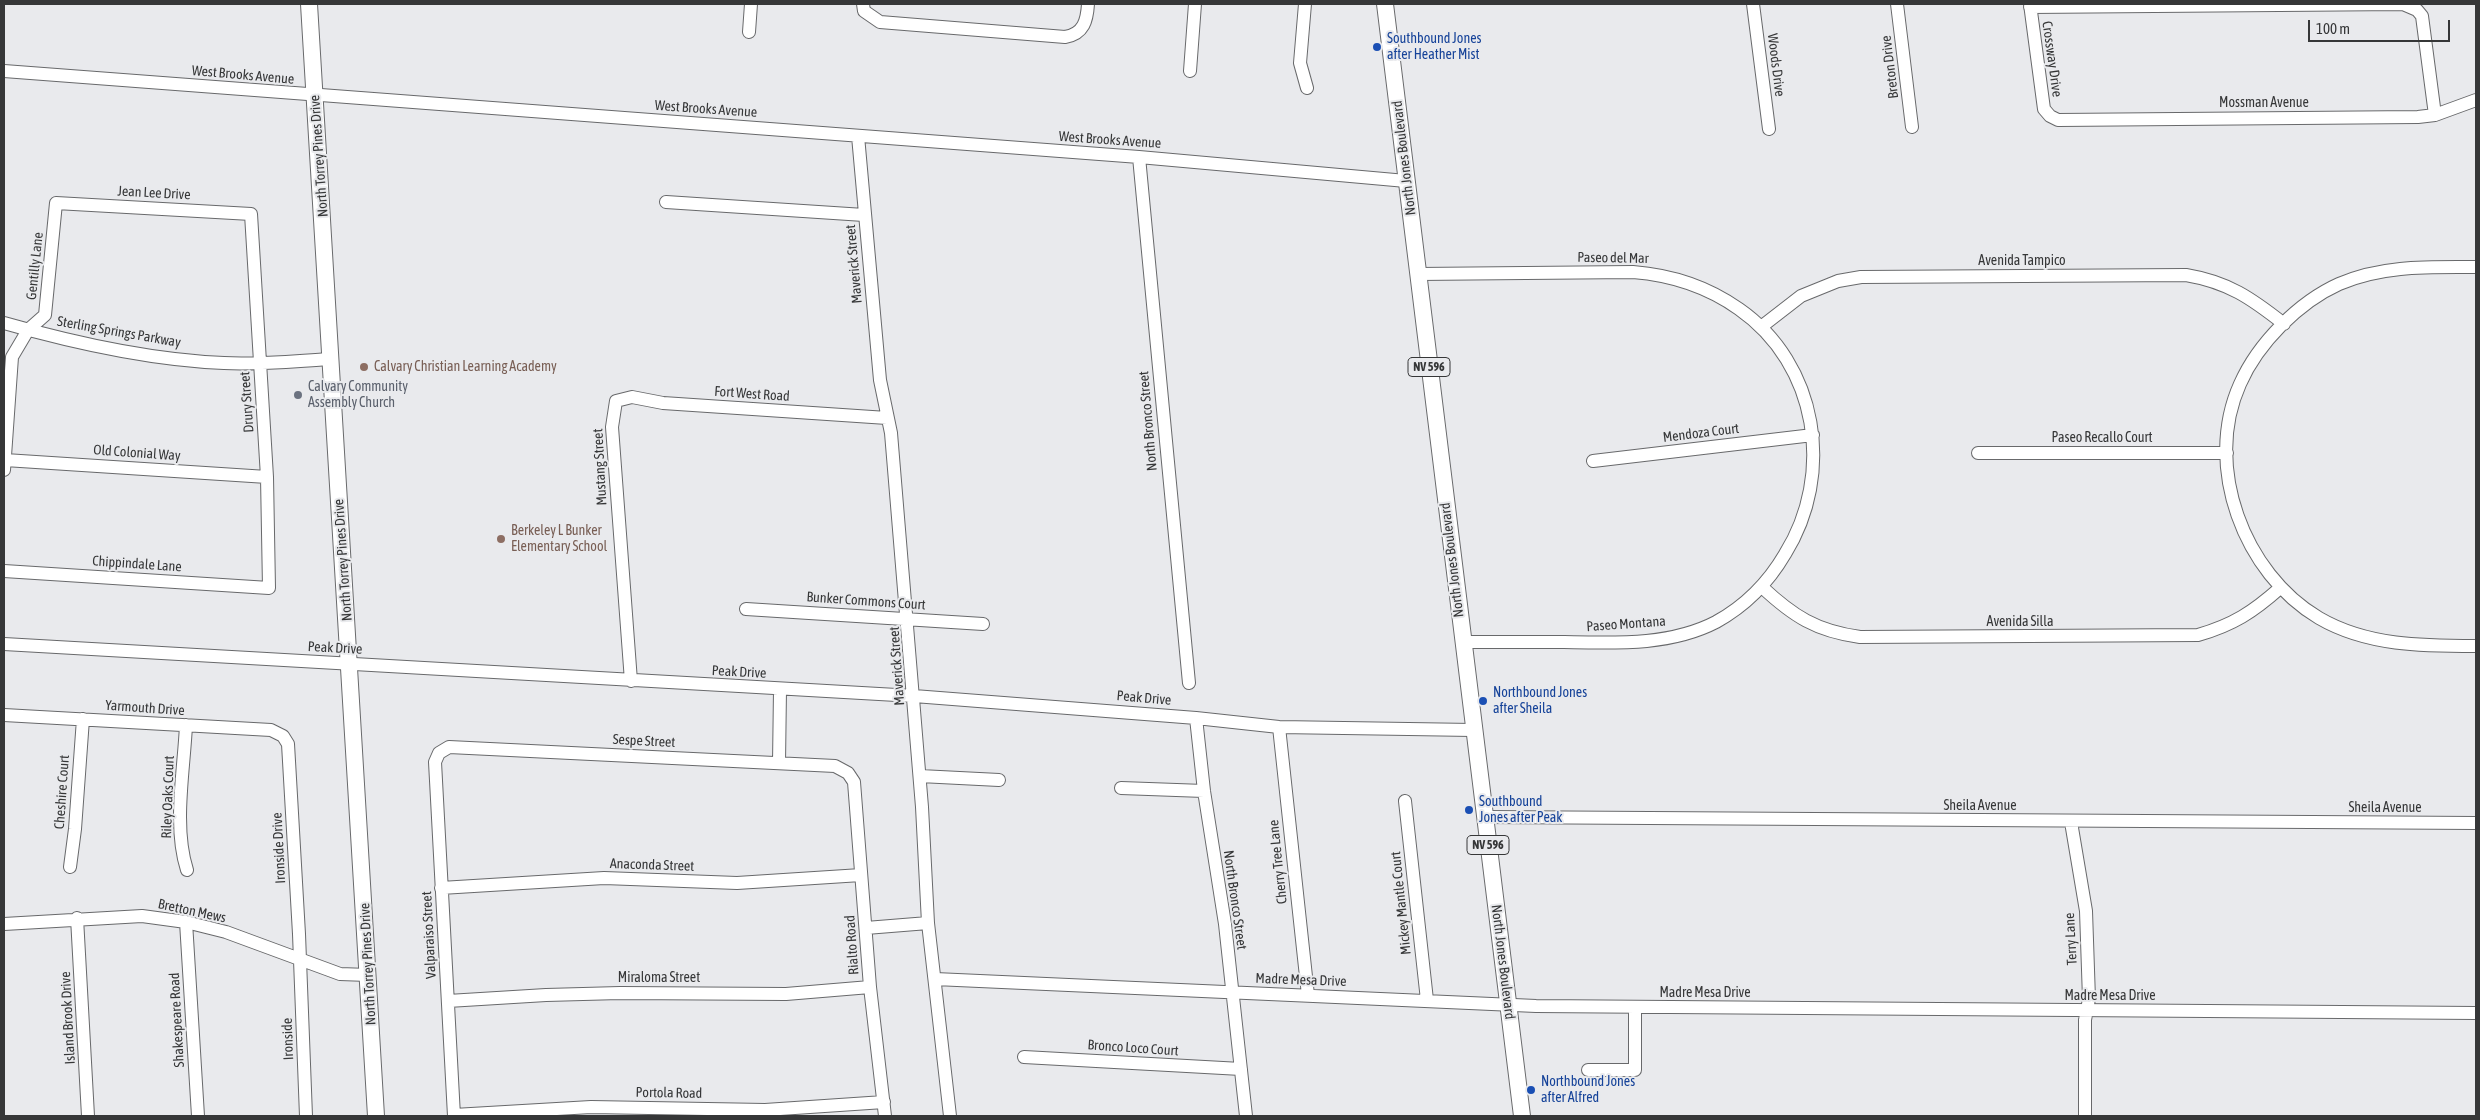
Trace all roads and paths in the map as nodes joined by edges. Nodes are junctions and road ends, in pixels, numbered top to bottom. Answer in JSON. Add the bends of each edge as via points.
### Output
{"nodes":[{"id":1,"x":309,"y":4,"type":"edge"},
{"id":2,"x":751,"y":4,"type":"edge"},
{"id":3,"x":1088,"y":4,"type":"edge"},
{"id":4,"x":1195,"y":4,"type":"edge"},
{"id":5,"x":1305,"y":4,"type":"edge"},
{"id":6,"x":1385,"y":4,"type":"edge"},
{"id":7,"x":1753,"y":4,"type":"edge"},
{"id":8,"x":1897,"y":4,"type":"edge"},
{"id":9,"x":2030,"y":5,"type":"edge"},
{"id":10,"x":866,"y":9,"type":"edge"},
{"id":11,"x":749,"y":32,"type":"dead end"},
{"id":12,"x":4,"y":71,"type":"edge"},
{"id":13,"x":1190,"y":71,"type":"dead end"},
{"id":14,"x":1307,"y":88,"type":"dead end"},
{"id":15,"x":315,"y":96,"type":"junction"},
{"id":16,"x":2476,"y":100,"type":"edge"},
{"id":17,"x":2435,"y":114,"type":"junction"},
{"id":18,"x":2050,"y":116,"type":"joint"},
{"id":19,"x":1912,"y":127,"type":"dead end"},
{"id":20,"x":1769,"y":129,"type":"dead end"},
{"id":21,"x":858,"y":136,"type":"junction"},
{"id":22,"x":1139,"y":157,"type":"junction"},
{"id":23,"x":1406,"y":181,"type":"junction"},
{"id":24,"x":666,"y":202,"type":"dead end"},
{"id":25,"x":56,"y":203,"type":"joint"},
{"id":26,"x":251,"y":214,"type":"joint"},
{"id":27,"x":864,"y":215,"type":"junction"},
{"id":28,"x":2476,"y":267,"type":"edge"},
{"id":29,"x":1418,"y":274,"type":"junction"},
{"id":30,"x":4,"y":323,"type":"edge"},
{"id":31,"x":2284,"y":324,"type":"junction"},
{"id":32,"x":1761,"y":327,"type":"junction"},
{"id":33,"x":28,"y":330,"type":"junction"},
{"id":34,"x":330,"y":359,"type":"junction"},
{"id":35,"x":260,"y":363,"type":"junction"},
{"id":36,"x":616,"y":401,"type":"joint"},
{"id":37,"x":887,"y":418,"type":"junction"},
{"id":38,"x":1813,"y":435,"type":"junction"},
{"id":39,"x":1978,"y":453,"type":"dead end"},
{"id":40,"x":2227,"y":453,"type":"junction"},
{"id":41,"x":1593,"y":461,"type":"dead end"},
{"id":42,"x":4,"y":465,"type":"edge"},
{"id":43,"x":267,"y":477,"type":"junction"},
{"id":44,"x":4,"y":570,"type":"edge"},
{"id":45,"x":1762,"y":587,"type":"junction"},
{"id":46,"x":269,"y":588,"type":"joint"},
{"id":47,"x":2280,"y":588,"type":"junction"},
{"id":48,"x":746,"y":609,"type":"dead end"},
{"id":49,"x":908,"y":619,"type":"junction"},
{"id":50,"x":983,"y":624,"type":"dead end"},
{"id":51,"x":1462,"y":642,"type":"junction"},
{"id":52,"x":4,"y":644,"type":"edge"},
{"id":53,"x":2476,"y":646,"type":"edge"},
{"id":54,"x":349,"y":664,"type":"junction"},
{"id":55,"x":631,"y":681,"type":"junction"},
{"id":56,"x":1189,"y":682,"type":"dead end"},
{"id":57,"x":780,"y":690,"type":"junction"},
{"id":58,"x":914,"y":696,"type":"junction"},
{"id":59,"x":4,"y":715,"type":"edge"},
{"id":60,"x":1196,"y":718,"type":"junction"},
{"id":61,"x":83,"y":719,"type":"junction"},
{"id":62,"x":186,"y":725,"type":"junction"},
{"id":63,"x":1279,"y":726,"type":"junction"},
{"id":64,"x":1473,"y":730,"type":"junction"},
{"id":65,"x":283,"y":736,"type":"joint"},
{"id":66,"x":439,"y":753,"type":"joint"},
{"id":67,"x":779,"y":763,"type":"junction"},
{"id":68,"x":848,"y":773,"type":"joint"},
{"id":69,"x":920,"y":776,"type":"junction"},
{"id":70,"x":999,"y":780,"type":"dead end"},
{"id":71,"x":1121,"y":788,"type":"dead end"},
{"id":72,"x":1204,"y":791,"type":"junction"},
{"id":73,"x":1405,"y":802,"type":"dead end"},
{"id":74,"x":1484,"y":817,"type":"junction"},
{"id":75,"x":2071,"y":822,"type":"junction"},
{"id":76,"x":2476,"y":823,"type":"edge"},
{"id":77,"x":70,"y":867,"type":"dead end"},
{"id":78,"x":187,"y":870,"type":"dead end"},
{"id":79,"x":861,"y":875,"type":"junction"},
{"id":80,"x":441,"y":888,"type":"junction"},
{"id":81,"x":77,"y":918,"type":"junction"},
{"id":82,"x":186,"y":922,"type":"junction"},
{"id":83,"x":928,"y":923,"type":"junction"},
{"id":84,"x":4,"y":924,"type":"edge"},
{"id":85,"x":866,"y":928,"type":"junction"},
{"id":86,"x":299,"y":960,"type":"junction"},
{"id":87,"x":368,"y":975,"type":"junction"},
{"id":88,"x":935,"y":979,"type":"junction"},
{"id":89,"x":870,"y":987,"type":"junction"},
{"id":90,"x":1231,"y":992,"type":"junction"},
{"id":91,"x":1308,"y":995,"type":"junction"},
{"id":92,"x":1427,"y":1000,"type":"junction"},
{"id":93,"x":448,"y":1001,"type":"junction"},
{"id":94,"x":1508,"y":1004,"type":"junction"},
{"id":95,"x":1635,"y":1007,"type":"junction"},
{"id":96,"x":2087,"y":1011,"type":"junction"},
{"id":97,"x":2476,"y":1013,"type":"edge"},
{"id":98,"x":1024,"y":1057,"type":"dead end"},
{"id":99,"x":1241,"y":1070,"type":"junction"},
{"id":100,"x":1588,"y":1070,"type":"dead end"},
{"id":101,"x":884,"y":1102,"type":"junction"},
{"id":102,"x":88,"y":1116,"type":"edge"},
{"id":103,"x":198,"y":1116,"type":"edge"},
{"id":104,"x":306,"y":1116,"type":"edge"},
{"id":105,"x":376,"y":1116,"type":"edge"},
{"id":106,"x":454,"y":1116,"type":"edge"},
{"id":107,"x":885,"y":1116,"type":"edge"},
{"id":108,"x":950,"y":1116,"type":"edge"},
{"id":109,"x":1246,"y":1116,"type":"edge"},
{"id":110,"x":1522,"y":1116,"type":"edge"},
{"id":111,"x":2085,"y":1116,"type":"edge"}],
"edges":[{"from":1,"to":15,"type":"main road","name":"North Torrey Pines Drive"},
{"from":2,"to":11,"type":"street"},
{"from":3,"to":10,"type":"street","via":[[1082,29],[1073,36],[1065,37],[880,22]]},
{"from":4,"to":13,"type":"street"},
{"from":5,"to":14,"type":"street","via":[[1300,63]]},
{"from":6,"to":23,"type":"main road","name":"North Jones Boulevard","number":"NV 596"},
{"from":7,"to":20,"type":"street","name":"Woods Drive"},
{"from":8,"to":19,"type":"street","name":"Breton Drive"},
{"from":9,"to":17,"type":"street","via":[[2403,4],[2422,16]]},
{"from":9,"to":18,"type":"street","name":"Crossway Drive","via":[[2044,109]]},
{"from":12,"to":15,"type":"street","name":"West Brooks Avenue"},
{"from":15,"to":21,"type":"street","name":"West Brooks Avenue"},
{"from":15,"to":34,"type":"main road","name":"North Torrey Pines Drive"},
{"from":16,"to":17,"type":"street","name":"Mossman Avenue"},
{"from":17,"to":18,"type":"street","name":"Mossman Avenue","via":[[2418,117],[2058,120]]},
{"from":21,"to":22,"type":"street","name":"West Brooks Avenue"},
{"from":21,"to":27,"type":"street","name":"Maverick Street"},
{"from":22,"to":23,"type":"street","name":"West Brooks Avenue"},
{"from":22,"to":56,"type":"street","name":"North Bronco Street"},
{"from":23,"to":29,"type":"main road","name":"North Jones Boulevard","number":"NV 596"},
{"from":24,"to":27,"type":"street","name":"Maverick Street"},
{"from":25,"to":26,"type":"street","name":"Jean Lee Drive"},
{"from":25,"to":33,"type":"street","name":"Gentilly Lane","via":[[45,315]]},
{"from":26,"to":35,"type":"street","name":"Drury Street"},
{"from":27,"to":37,"type":"street","name":"Maverick Street","via":[[880,380]]},
{"from":28,"to":31,"type":"street","via":[[2412,268],[2362,276],[2312,299]]},
{"from":29,"to":32,"type":"street","name":"Paseo del Mar","via":[[1657,274],[1696,286],[1739,308]]},
{"from":29,"to":51,"type":"main road","name":"North Jones Boulevard","number":"NV 596"},
{"from":30,"to":33,"type":"street","name":"Sterling Springs Parkway"},
{"from":31,"to":32,"type":"street","name":"Avenida Tampico","via":[[2249,296],[2208,278],[2147,275],[1861,277],[1838,281],[1801,296]]},
{"from":31,"to":40,"type":"street","via":[[2258,354],[2240,384],[2229,421]]},
{"from":32,"to":38,"type":"street","name":"Paseo del Mar","via":[[1787,360],[1807,402]]},
{"from":33,"to":35,"type":"street","name":"Sterling Springs Parkway","via":[[156,357]]},
{"from":33,"to":42,"type":"street","name":"Gentilly Lane","via":[[12,357]]},
{"from":34,"to":35,"type":"street","name":"Sterling Springs Parkway"},
{"from":34,"to":54,"type":"main road","name":"North Torrey Pines Drive"},
{"from":35,"to":43,"type":"street","name":"Drury Street"},
{"from":36,"to":37,"type":"street","name":"Fort West Road","via":[[632,396],[663,403]]},
{"from":36,"to":55,"type":"street","name":"Mustang Street","via":[[612,427]]},
{"from":37,"to":49,"type":"street","name":"Maverick Street"},
{"from":38,"to":41,"type":"street","name":"Mendoza Court"},
{"from":38,"to":45,"type":"street","name":"Paseo Montana","via":[[1815,459],[1810,501],[1797,536]]},
{"from":39,"to":40,"type":"street","name":"Paseo Recallo Court"},
{"from":40,"to":47,"type":"street","via":[[2233,496],[2242,527],[2252,550]]},
{"from":42,"to":43,"type":"street","name":"Old Colonial Way"},
{"from":43,"to":46,"type":"street","name":"Drury Street"},
{"from":44,"to":46,"type":"street","name":"Chippindale Lane"},
{"from":45,"to":47,"type":"street","name":"Avenida Silla","via":[[1789,611],[1814,625],[1860,637],[2198,635],[2226,627],[2247,615]]},
{"from":45,"to":51,"type":"street","name":"Paseo Montana","via":[[1716,621],[1695,631],[1664,639]]},
{"from":47,"to":53,"type":"street","via":[[2319,618],[2346,631],[2397,644]]},
{"from":48,"to":49,"type":"street","name":"Bunker Commons Court"},
{"from":49,"to":50,"type":"street","name":"Bunker Commons Court"},
{"from":49,"to":58,"type":"street","name":"Maverick Street"},
{"from":51,"to":64,"type":"main road","name":"North Jones Boulevard","number":"NV 596"},
{"from":52,"to":54,"type":"street","name":"Peak Drive"},
{"from":54,"to":55,"type":"street","name":"Peak Drive"},
{"from":54,"to":87,"type":"main road","name":"North Torrey Pines Drive"},
{"from":55,"to":57,"type":"street","name":"Peak Drive"},
{"from":57,"to":58,"type":"street","name":"Peak Drive"},
{"from":57,"to":67,"type":"street"},
{"from":58,"to":60,"type":"street","name":"Peak Drive"},
{"from":58,"to":69,"type":"street","name":"Maverick Street"},
{"from":59,"to":61,"type":"street","name":"Yarmouth Drive"},
{"from":60,"to":63,"type":"street","name":"Peak Drive"},
{"from":60,"to":72,"type":"street","name":"North Bronco Street"},
{"from":61,"to":62,"type":"street","name":"Yarmouth Drive"},
{"from":61,"to":77,"type":"street","name":"Cheshire Court"},
{"from":62,"to":65,"type":"street","name":"Yarmouth Drive","via":[[271,730]]},
{"from":62,"to":78,"type":"street","name":"Riley Oaks Court","via":[[180,834]]},
{"from":63,"to":64,"type":"street","name":"Peak Drive"},
{"from":63,"to":91,"type":"street","name":"Cherry Tree Lane"},
{"from":64,"to":74,"type":"main road","name":"North Jones Boulevard","number":"NV 596"},
{"from":65,"to":86,"type":"street","name":"Ironside Drive","via":[[288,744]]},
{"from":66,"to":67,"type":"street","name":"Sespe Street","via":[[449,747]]},
{"from":66,"to":80,"type":"street","name":"Valparaiso Street","via":[[435,762]]},
{"from":67,"to":68,"type":"street","name":"Sespe Street","via":[[835,766]]},
{"from":68,"to":79,"type":"street","name":"Rialto Road","via":[[854,782]]},
{"from":69,"to":70,"type":"street"},
{"from":69,"to":83,"type":"street","name":"Maverick Street"},
{"from":71,"to":72,"type":"street"},
{"from":72,"to":90,"type":"street","name":"North Bronco Street","via":[[1225,924]]},
{"from":73,"to":92,"type":"street","name":"Mickey Mantle Court"},
{"from":74,"to":75,"type":"street","name":"Sheila Avenue"},
{"from":74,"to":94,"type":"main road","name":"North Jones Boulevard","number":"NV 596"},
{"from":75,"to":76,"type":"street","name":"Sheila Avenue"},
{"from":75,"to":96,"type":"street","name":"Terry Lane","via":[[2086,910]]},
{"from":79,"to":80,"type":"street","name":"Anaconda Street","via":[[737,883],[604,878]]},
{"from":79,"to":85,"type":"street","name":"Rialto Road"},
{"from":80,"to":93,"type":"street","name":"Valparaiso Street"},
{"from":81,"to":82,"type":"street","name":"Bretton Mews","via":[[142,916]]},
{"from":81,"to":84,"type":"street","name":"Bretton Mews"},
{"from":81,"to":102,"type":"street","name":"Island Brook Drive"},
{"from":82,"to":86,"type":"street","name":"Bretton Mews","via":[[226,932]]},
{"from":82,"to":103,"type":"street","name":"Shakespeare Road"},
{"from":83,"to":85,"type":"street"},
{"from":83,"to":88,"type":"street","name":"Maverick Street"},
{"from":85,"to":89,"type":"street","name":"Rialto Road"},
{"from":86,"to":87,"type":"street","name":"Bretton Mews","via":[[340,974]]},
{"from":86,"to":104,"type":"street","name":"Ironside"},
{"from":87,"to":105,"type":"main road","name":"North Torrey Pines Drive"},
{"from":88,"to":90,"type":"street","name":"Madre Mesa Drive"},
{"from":88,"to":108,"type":"street","name":"Maverick Street"},
{"from":89,"to":93,"type":"street","name":"Miraloma Street","via":[[786,994],[611,993]]},
{"from":89,"to":101,"type":"street","name":"Rialto Road"},
{"from":90,"to":91,"type":"street","name":"Madre Mesa Drive"},
{"from":90,"to":99,"type":"street","name":"North Bronco Street"},
{"from":91,"to":92,"type":"street","name":"Madre Mesa Drive"},
{"from":92,"to":94,"type":"street","name":"Madre Mesa Drive"},
{"from":93,"to":106,"type":"street","name":"Valparaiso Street"},
{"from":94,"to":95,"type":"street","name":"Madre Mesa Drive"},
{"from":94,"to":110,"type":"main road","name":"North Jones Boulevard","number":"NV 596"},
{"from":95,"to":96,"type":"street","name":"Madre Mesa Drive"},
{"from":95,"to":100,"type":"street","via":[[1635,1070]]},
{"from":96,"to":97,"type":"street","name":"Madre Mesa Drive"},
{"from":96,"to":111,"type":"street","name":"Terry Lane"},
{"from":98,"to":99,"type":"street","name":"Bronco Loco Court"},
{"from":99,"to":109,"type":"street","name":"North Bronco Street"},
{"from":101,"to":106,"type":"street","name":"Portola Road","via":[[765,1110],[591,1107]]},
{"from":101,"to":107,"type":"street","name":"Rialto Road"}]}
